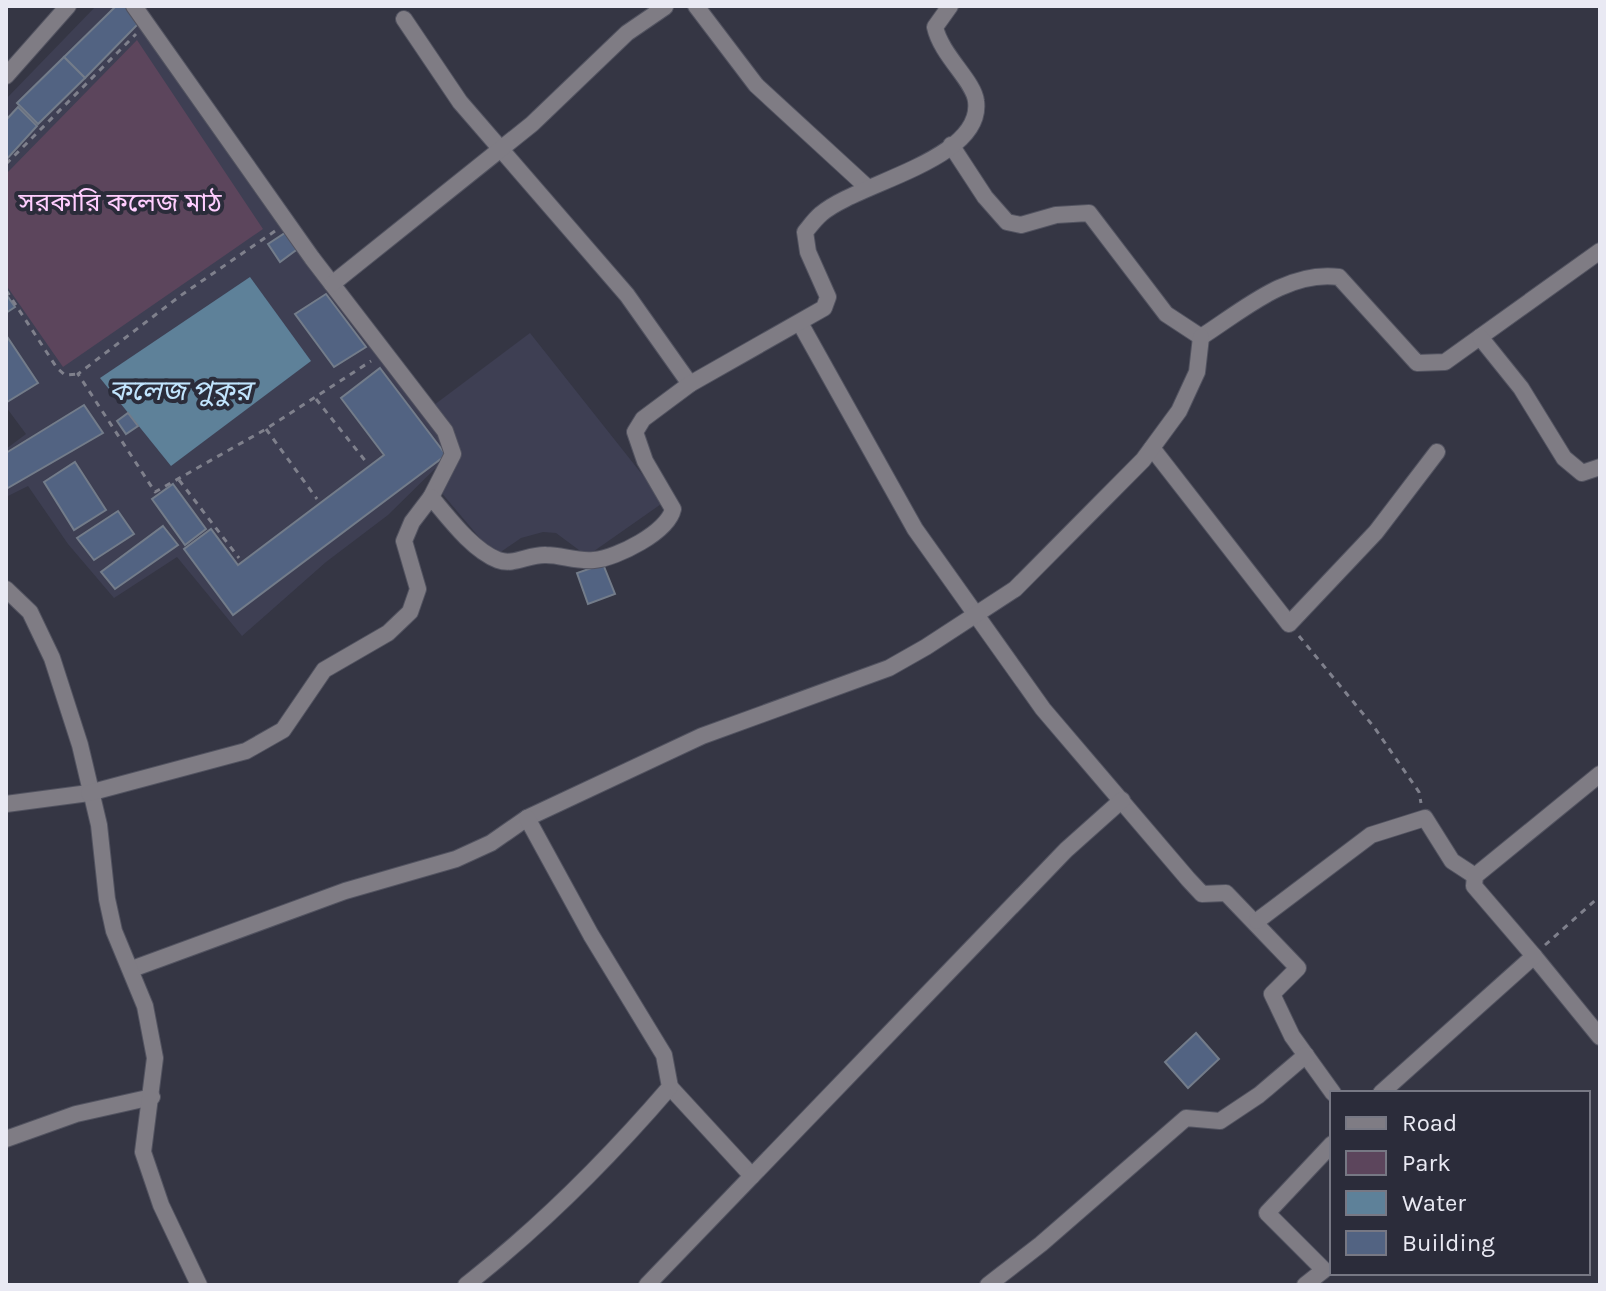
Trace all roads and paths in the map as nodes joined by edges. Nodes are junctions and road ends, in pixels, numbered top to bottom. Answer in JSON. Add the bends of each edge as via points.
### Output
{"nodes":[{"id":1,"x":68,"y":6,"type":"edge"},
{"id":2,"x":134,"y":6,"type":"edge"},
{"id":3,"x":696,"y":6,"type":"edge"},
{"id":4,"x":950,"y":6,"type":"edge"},
{"id":5,"x":665,"y":7,"type":"edge"},
{"id":6,"x":404,"y":19,"type":"dead end"},
{"id":7,"x":146,"y":25,"type":"junction"},
{"id":8,"x":6,"y":76,"type":"edge"},
{"id":9,"x":951,"y":145,"type":"junction"},
{"id":10,"x":501,"y":148,"type":"junction"},
{"id":11,"x":6,"y":164,"type":"edge"},
{"id":12,"x":868,"y":188,"type":"junction"},
{"id":13,"x":288,"y":223,"type":"junction"},
{"id":14,"x":1600,"y":251,"type":"edge"},
{"id":15,"x":332,"y":284,"type":"junction"},
{"id":16,"x":6,"y":290,"type":"edge"},
{"id":17,"x":800,"y":323,"type":"junction"},
{"id":18,"x":1201,"y":337,"type":"junction"},
{"id":19,"x":1480,"y":337,"type":"junction"},
{"id":20,"x":383,"y":353,"type":"junction"},
{"id":21,"x":78,"y":374,"type":"junction"},
{"id":22,"x":690,"y":384,"type":"junction"},
{"id":23,"x":316,"y":399,"type":"junction"},
{"id":24,"x":266,"y":429,"type":"junction"},
{"id":25,"x":1152,"y":448,"type":"junction"},
{"id":26,"x":1437,"y":452,"type":"dead end"},
{"id":27,"x":367,"y":463,"type":"dead end"},
{"id":28,"x":1600,"y":467,"type":"edge"},
{"id":29,"x":179,"y":480,"type":"junction"},
{"id":30,"x":431,"y":497,"type":"junction"},
{"id":31,"x":317,"y":499,"type":"dead end"},
{"id":32,"x":239,"y":558,"type":"dead end"},
{"id":33,"x":6,"y":589,"type":"edge"},
{"id":34,"x":976,"y":616,"type":"junction"},
{"id":35,"x":1289,"y":624,"type":"junction"},
{"id":36,"x":1600,"y":774,"type":"edge"},
{"id":37,"x":89,"y":793,"type":"junction"},
{"id":38,"x":1122,"y":800,"type":"junction"},
{"id":39,"x":6,"y":804,"type":"edge"},
{"id":40,"x":527,"y":818,"type":"junction"},
{"id":41,"x":1425,"y":818,"type":"junction"},
{"id":42,"x":1475,"y":876,"type":"junction"},
{"id":43,"x":1600,"y":896,"type":"edge"},
{"id":44,"x":1257,"y":921,"type":"junction"},
{"id":45,"x":1534,"y":956,"type":"junction"},
{"id":46,"x":132,"y":969,"type":"junction"},
{"id":47,"x":1600,"y":1037,"type":"edge"},
{"id":48,"x":1306,"y":1055,"type":"junction"},
{"id":49,"x":670,"y":1087,"type":"junction"},
{"id":50,"x":1332,"y":1091,"type":"edge"},
{"id":51,"x":1383,"y":1091,"type":"edge"},
{"id":52,"x":152,"y":1097,"type":"junction"},
{"id":53,"x":6,"y":1139,"type":"edge"},
{"id":54,"x":1330,"y":1146,"type":"edge"},
{"id":55,"x":752,"y":1176,"type":"junction"},
{"id":56,"x":199,"y":1285,"type":"edge"},
{"id":57,"x":466,"y":1285,"type":"edge"},
{"id":58,"x":647,"y":1285,"type":"edge"},
{"id":59,"x":988,"y":1285,"type":"edge"},
{"id":60,"x":1305,"y":1285,"type":"edge"}],
"edges":[{"from":1,"to":8,"type":"street"},
{"from":2,"to":7,"type":"street"},
{"from":3,"to":12,"type":"street","via":[[756,85]]},
{"from":4,"to":9,"type":"street","via":[[935,27],[938,40],[976,96],[977,113],[963,137]]},
{"from":5,"to":10,"type":"street","via":[[627,33]]},
{"from":6,"to":10,"type":"street","via":[[460,102]]},
{"from":7,"to":11,"type":"path"},
{"from":7,"to":13,"type":"street"},
{"from":9,"to":12,"type":"street","via":[[925,164]]},
{"from":9,"to":18,"type":"street","via":[[1007,222],[1021,225],[1089,213],[1166,314]]},
{"from":10,"to":15,"type":"street"},
{"from":10,"to":22,"type":"street","via":[[627,295]]},
{"from":12,"to":17,"type":"street","via":[[821,213],[805,232],[828,297],[824,308]]},
{"from":13,"to":15,"type":"street"},
{"from":13,"to":21,"type":"path"},
{"from":14,"to":19,"type":"street"},
{"from":15,"to":20,"type":"street"},
{"from":16,"to":21,"type":"path","via":[[57,368],[65,375]]},
{"from":17,"to":22,"type":"street"},
{"from":17,"to":34,"type":"street","via":[[915,529]]},
{"from":18,"to":19,"type":"street","via":[[1288,282],[1326,275],[1339,277],[1417,363],[1445,362]]},
{"from":18,"to":25,"type":"street","via":[[1197,372],[1179,411]]},
{"from":19,"to":28,"type":"street","via":[[1521,388],[1564,458],[1582,473]]},
{"from":20,"to":23,"type":"path"},
{"from":20,"to":30,"type":"street","via":[[451,445],[450,461]]},
{"from":21,"to":29,"type":"path","via":[[155,492]]},
{"from":22,"to":30,"type":"street","via":[[643,419],[635,432],[673,509],[671,518],[665,527],[611,557],[572,560],[548,554],[510,563],[495,559]]},
{"from":23,"to":24,"type":"path"},
{"from":23,"to":27,"type":"path"},
{"from":24,"to":29,"type":"path"},
{"from":24,"to":31,"type":"path"},
{"from":25,"to":34,"type":"street","via":[[1015,589]]},
{"from":25,"to":35,"type":"street"},
{"from":26,"to":35,"type":"street","via":[[1376,532]]},
{"from":29,"to":32,"type":"path"},
{"from":30,"to":37,"type":"street","via":[[404,541],[418,589],[410,612],[388,633],[324,670],[283,730],[246,751]]},
{"from":33,"to":37,"type":"street","via":[[30,612],[52,658],[80,745]]},
{"from":34,"to":38,"type":"street","via":[[1043,709]]},
{"from":34,"to":40,"type":"street","via":[[889,668],[702,736]]},
{"from":35,"to":41,"type":"path","via":[[1374,727],[1419,792]]},
{"from":36,"to":42,"type":"street"},
{"from":37,"to":39,"type":"street"},
{"from":37,"to":46,"type":"street","via":[[99,825],[114,931]]},
{"from":38,"to":44,"type":"street","via":[[1202,894],[1226,893]]},
{"from":38,"to":55,"type":"street","via":[[1066,850]]},
{"from":40,"to":46,"type":"street","via":[[456,859],[345,891]]},
{"from":40,"to":49,"type":"street","via":[[664,1055]]},
{"from":41,"to":42,"type":"street","via":[[1452,861]]},
{"from":41,"to":44,"type":"street","via":[[1371,835]]},
{"from":42,"to":45,"type":"street","via":[[1474,886]]},
{"from":43,"to":45,"type":"path"},
{"from":44,"to":48,"type":"street","via":[[1298,968],[1272,994]]},
{"from":45,"to":47,"type":"street"},
{"from":45,"to":51,"type":"street"},
{"from":46,"to":52,"type":"street","via":[[155,1058]]},
{"from":48,"to":50,"type":"street"},
{"from":48,"to":59,"type":"street","via":[[1220,1121],[1186,1118]]},
{"from":49,"to":55,"type":"street"},
{"from":49,"to":57,"type":"street","via":[[507,1253]]},
{"from":52,"to":53,"type":"street","via":[[76,1114]]},
{"from":52,"to":56,"type":"street","via":[[143,1152]]},
{"from":54,"to":60,"type":"street","via":[[1267,1213],[1324,1270]]},
{"from":55,"to":58,"type":"street"}]}
